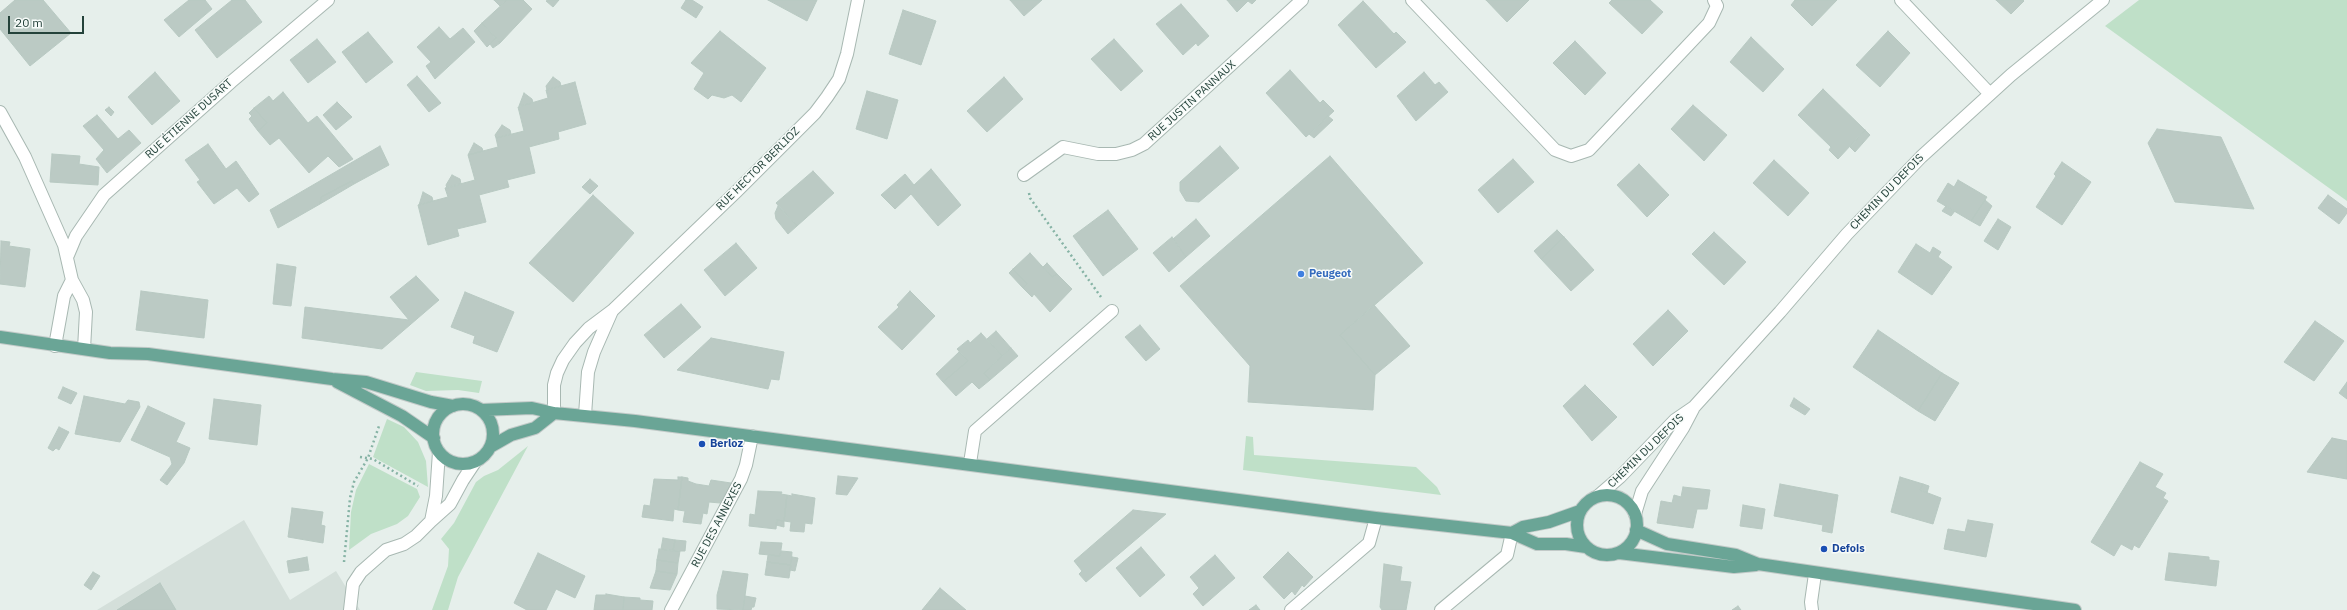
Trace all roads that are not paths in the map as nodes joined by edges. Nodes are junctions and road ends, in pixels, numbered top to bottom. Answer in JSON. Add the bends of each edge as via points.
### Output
{"nodes":[{"id":1,"x":328,"y":0,"type":"edge"},
{"id":2,"x":858,"y":0,"type":"edge"},
{"id":3,"x":1302,"y":0,"type":"edge"},
{"id":4,"x":1412,"y":0,"type":"edge"},
{"id":5,"x":1714,"y":0,"type":"edge"},
{"id":6,"x":1901,"y":0,"type":"edge"},
{"id":7,"x":2103,"y":0,"type":"edge"},
{"id":8,"x":1990,"y":94,"type":"junction"},
{"id":9,"x":0,"y":112,"type":"edge"},
{"id":10,"x":1024,"y":176,"type":"road end"},
{"id":11,"x":68,"y":255,"type":"junction"},
{"id":12,"x":72,"y":280,"type":"junction"},
{"id":13,"x":613,"y":310,"type":"junction"},
{"id":14,"x":1112,"y":311,"type":"road end"},
{"id":15,"x":0,"y":337,"type":"edge"},
{"id":16,"x":55,"y":346,"type":"junction"},
{"id":17,"x":84,"y":349,"type":"junction"},
{"id":18,"x":332,"y":379,"type":"junction"},
{"id":19,"x":453,"y":406,"type":"junction"},
{"id":20,"x":1694,"y":407,"type":"junction"},
{"id":21,"x":481,"y":410,"type":"junction"},
{"id":22,"x":554,"y":413,"type":"junction"},
{"id":23,"x":585,"y":415,"type":"junction"},
{"id":24,"x":752,"y":436,"type":"junction"},
{"id":25,"x":434,"y":438,"type":"junction"},
{"id":26,"x":490,"y":447,"type":"junction"},
{"id":27,"x":439,"y":452,"type":"junction"},
{"id":28,"x":475,"y":462,"type":"junction"},
{"id":29,"x":970,"y":464,"type":"junction"},
{"id":30,"x":1598,"y":496,"type":"junction"},
{"id":31,"x":1580,"y":511,"type":"junction"},
{"id":32,"x":1635,"y":514,"type":"junction"},
{"id":33,"x":1376,"y":518,"type":"junction"},
{"id":34,"x":431,"y":521,"type":"junction"},
{"id":35,"x":1636,"y":530,"type":"junction"},
{"id":36,"x":1512,"y":533,"type":"junction"},
{"id":37,"x":1586,"y":547,"type":"junction"},
{"id":38,"x":1619,"y":553,"type":"junction"},
{"id":39,"x":1758,"y":564,"type":"junction"},
{"id":40,"x":1815,"y":574,"type":"junction"},
{"id":41,"x":350,"y":610,"type":"edge"},
{"id":42,"x":672,"y":610,"type":"edge"},
{"id":43,"x":1291,"y":610,"type":"edge"},
{"id":44,"x":1441,"y":610,"type":"edge"},
{"id":45,"x":1812,"y":610,"type":"edge"},
{"id":46,"x":2075,"y":610,"type":"edge"}],
"edges":[{"from":1,"to":11,"type":"street","name":"RUE ÉTIENNE DUSART","via":[[104,195],[76,236]]},
{"from":2,"to":13,"type":"street","name":"RUE HECTOR BERLIOZ","via":[[839,79],[815,113]]},
{"from":3,"to":10,"type":"street","name":"RUE JUSTIN PANNAUX","via":[[1144,144],[1116,154],[1098,154],[1062,147]]},
{"from":4,"to":5,"type":"street","via":[[1555,150],[1571,156],[1589,150],[1709,23],[1717,6]]},
{"from":6,"to":8,"type":"street"},
{"from":7,"to":8,"type":"street","name":"CHEMIN DU DEFOIS"},
{"from":8,"to":20,"type":"street","name":"CHEMIN DU DEFOIS","via":[[1921,157],[1853,228]]},
{"from":9,"to":11,"type":"street","via":[[25,157]]},
{"from":11,"to":12,"type":"street"},
{"from":12,"to":16,"type":"street","via":[[64,296]]},
{"from":12,"to":17,"type":"street","via":[[83,300],[86,312]]},
{"from":13,"to":22,"type":"street","name":"RUE HECTOR BERLIOZ","via":[[589,328],[563,360],[554,385]]},
{"from":13,"to":23,"type":"street","name":"RUE HECTOR BERLIOZ","via":[[588,372]]},
{"from":14,"to":29,"type":"street","via":[[975,431]]},
{"from":15,"to":16,"type":"main road"},
{"from":16,"to":17,"type":"main road"},
{"from":17,"to":18,"type":"main road","via":[[189,359]]},
{"from":18,"to":19,"type":"main road","via":[[366,382]]},
{"from":18,"to":25,"type":"main road","via":[[402,416]]},
{"from":19,"to":21,"type":"main road","via":[[468,404]]},
{"from":19,"to":25,"type":"main road","via":[[438,419]]},
{"from":20,"to":30,"type":"street","name":"CHEMIN DU DEFOIS","via":[[1675,420]]},
{"from":20,"to":32,"type":"street","name":"CHEMIN DU DEFOIS","via":[[1642,491]]},
{"from":21,"to":22,"type":"main road","via":[[532,408]]},
{"from":21,"to":26,"type":"main road","via":[[489,419],[493,430]]},
{"from":22,"to":23,"type":"main road"},
{"from":22,"to":26,"type":"main road","via":[[535,428],[511,435]]},
{"from":23,"to":24,"type":"main road"},
{"from":24,"to":29,"type":"main road"},
{"from":24,"to":42,"type":"street","name":"RUE DES ANNEXES","via":[[741,479]]},
{"from":25,"to":27,"type":"main road"},
{"from":26,"to":28,"type":"main road","via":[[487,453]]},
{"from":27,"to":28,"type":"main road","via":[[453,462]]},
{"from":27,"to":34,"type":"street","via":[[436,496]]},
{"from":28,"to":34,"type":"street","via":[[450,504]]},
{"from":29,"to":33,"type":"main road"},
{"from":30,"to":31,"type":"main road","via":[[1591,499]]},
{"from":30,"to":32,"type":"main road","via":[[1613,495],[1620,498]]},
{"from":31,"to":36,"type":"main road","via":[[1549,522],[1523,527]]},
{"from":31,"to":37,"type":"main road","via":[[1578,533]]},
{"from":32,"to":35,"type":"main road"},
{"from":33,"to":36,"type":"main road"},
{"from":33,"to":43,"type":"street","via":[[1369,543]]},
{"from":34,"to":41,"type":"street","via":[[416,536],[404,544],[386,550],[361,572],[353,584]]},
{"from":35,"to":38,"type":"main road","via":[[1632,541]]},
{"from":35,"to":39,"type":"main road","via":[[1667,544],[1736,555]]},
{"from":36,"to":37,"type":"main road","via":[[1537,544]]},
{"from":36,"to":44,"type":"street","via":[[1507,555]]},
{"from":37,"to":38,"type":"main road","via":[[1598,554]]},
{"from":38,"to":39,"type":"main road","via":[[1734,567]]},
{"from":39,"to":40,"type":"main road"},
{"from":40,"to":45,"type":"street"},
{"from":40,"to":46,"type":"main road"}]}
